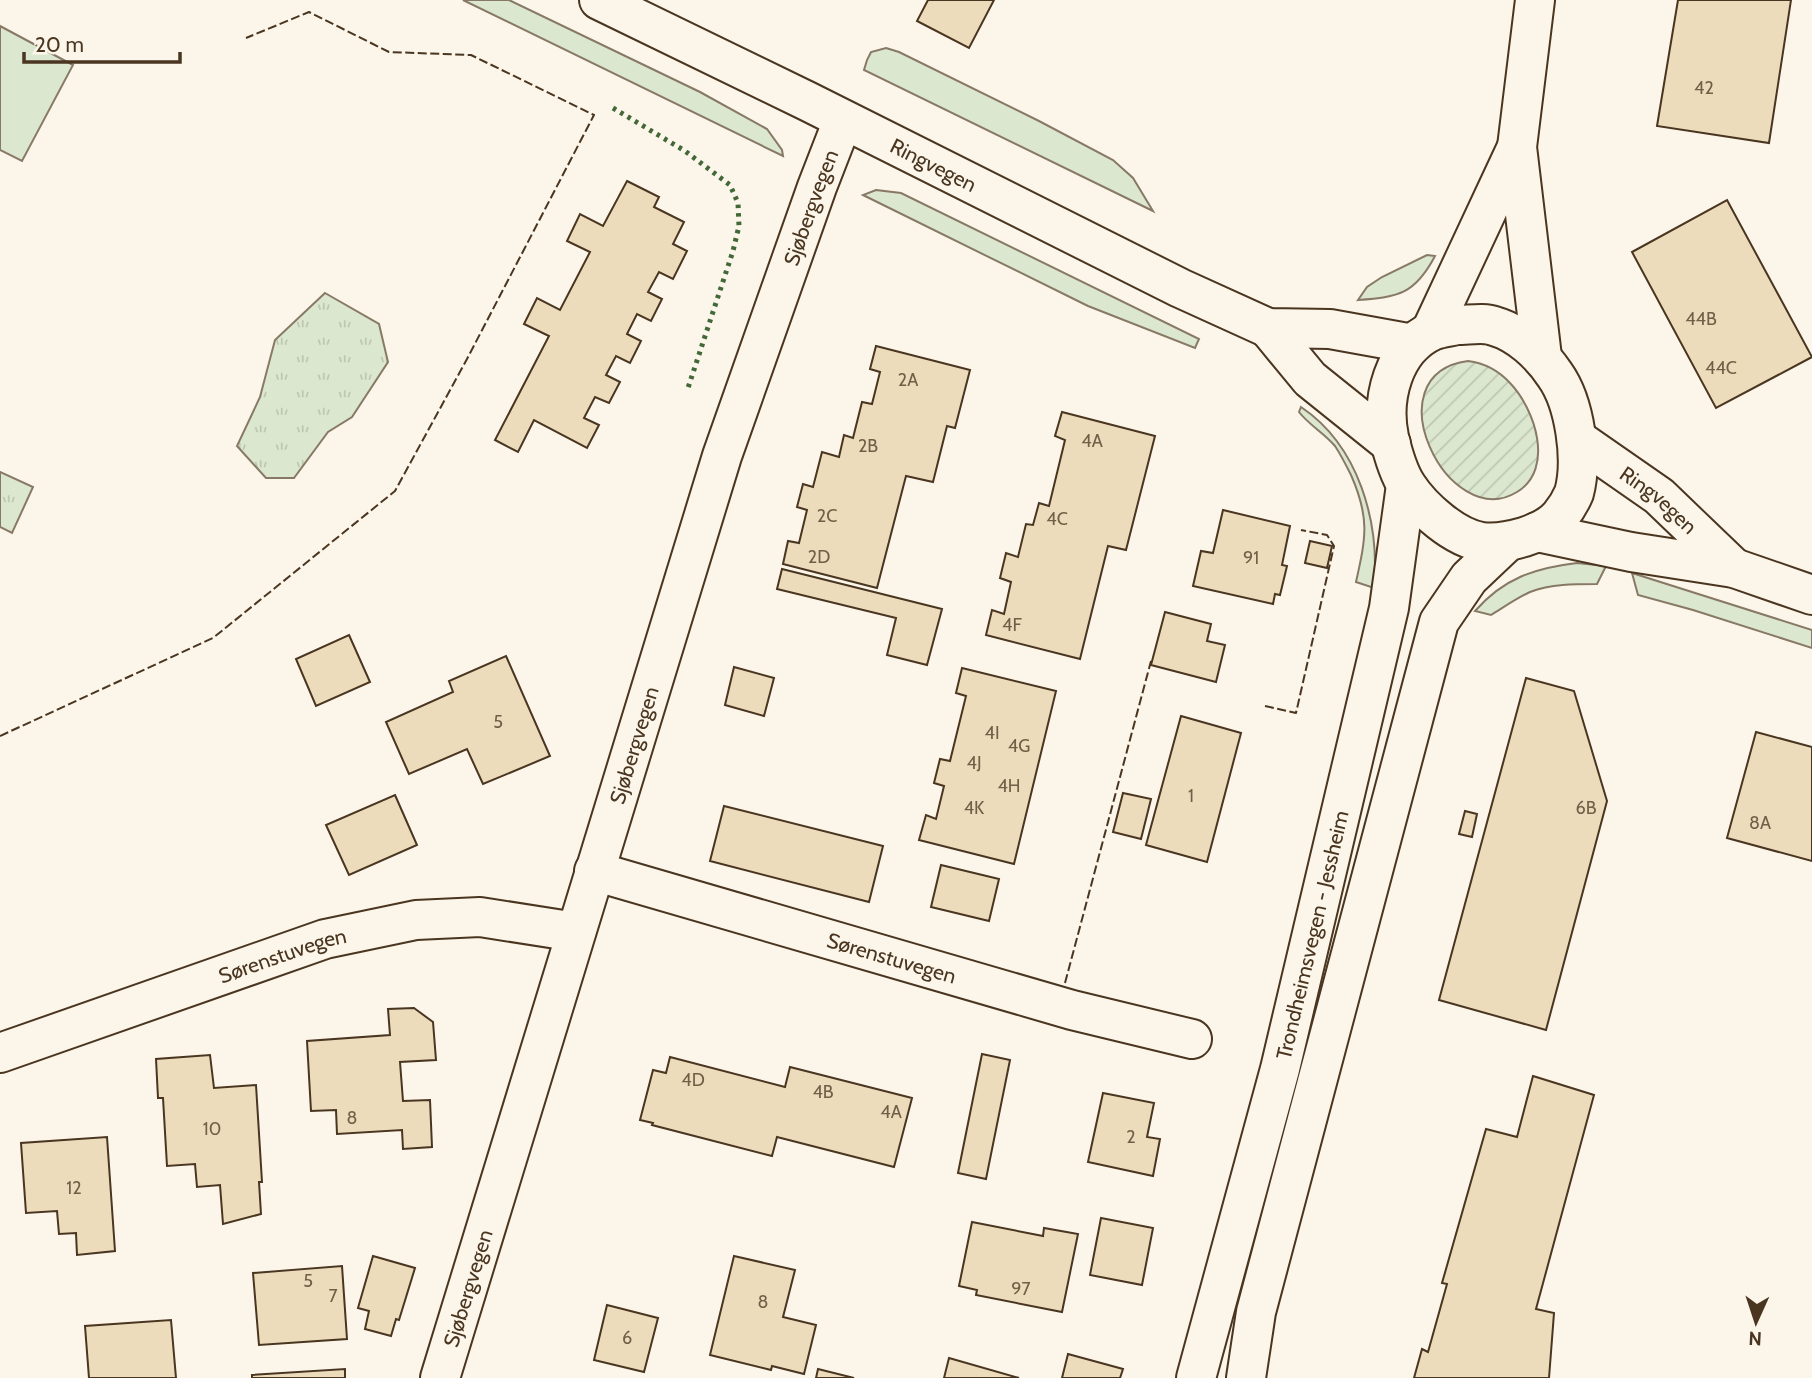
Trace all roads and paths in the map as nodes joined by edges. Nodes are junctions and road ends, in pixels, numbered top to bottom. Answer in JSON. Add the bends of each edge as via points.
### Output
{"nodes":[{"id":1,"x":598,"y":0,"type":"edge"},
{"id":2,"x":1535,"y":0,"type":"edge"},
{"id":3,"x":843,"y":120,"type":"junction"},
{"id":4,"x":1517,"y":147,"type":"junction"},
{"id":5,"x":1268,"y":328,"type":"junction"},
{"id":6,"x":1422,"y":338,"type":"junction"},
{"id":7,"x":1542,"y":357,"type":"junction"},
{"id":8,"x":1577,"y":439,"type":"junction"},
{"id":9,"x":1391,"y":444,"type":"junction"},
{"id":10,"x":1406,"y":485,"type":"junction"},
{"id":11,"x":1522,"y":537,"type":"junction"},
{"id":12,"x":1734,"y":568,"type":"junction"},
{"id":13,"x":1812,"y":595,"type":"edge"},
{"id":14,"x":594,"y":871,"type":"junction"},
{"id":15,"x":576,"y":932,"type":"junction"},
{"id":16,"x":1192,"y":1039,"type":"dead end"},
{"id":17,"x":0,"y":1053,"type":"edge"},
{"id":18,"x":440,"y":1378,"type":"edge"},
{"id":19,"x":1196,"y":1378,"type":"edge"},
{"id":20,"x":1245,"y":1378,"type":"edge"}],
"edges":[{"from":1,"to":3,"type":"main road","name":"Ringvegen"},
{"from":2,"to":4,"type":"main road"},
{"from":3,"to":5,"type":"main road","name":"Ringvegen"},
{"from":3,"to":14,"type":"main road","name":"Sjøbergvegen","via":[[722,456]]},
{"from":4,"to":6,"type":"main road"},
{"from":4,"to":7,"type":"main road"},
{"from":5,"to":6,"type":"main road","name":"Ringvegen"},
{"from":5,"to":9,"type":"main road","name":"Ringvegen","via":[[1310,379]]},
{"from":6,"to":7,"type":"main road","via":[[1457,325],[1493,325]]},
{"from":6,"to":9,"type":"main road","via":[[1394,372],[1387,395]]},
{"from":7,"to":8,"type":"main road","via":[[1557,377]]},
{"from":8,"to":11,"type":"main road","via":[[1573,494],[1559,518]]},
{"from":8,"to":12,"type":"main road","name":"Ringvegen","via":[[1660,496]]},
{"from":9,"to":10,"type":"main road"},
{"from":10,"to":11,"type":"main road","via":[[1450,529],[1480,542]]},
{"from":10,"to":19,"type":"main road","name":"Trondheimsvegen - Jessheim","via":[[1389,608],[1280,1069]]},
{"from":11,"to":12,"type":"main road","name":"Ringvegen"},
{"from":11,"to":20,"type":"main road","name":"Trondheimsvegen - Jessheim","via":[[1469,578],[1439,622],[1256,1312]]},
{"from":12,"to":13,"type":"main road","name":"Ringvegen"},
{"from":14,"to":15,"type":"main road","name":"Sjøbergvegen"},
{"from":14,"to":16,"type":"main road","name":"Sørenstuvegen","via":[[1072,1010]]},
{"from":15,"to":17,"type":"main road","name":"Sørenstuvegen","via":[[480,917],[416,920],[325,939]]},
{"from":15,"to":18,"type":"main road","name":"Sjøbergvegen"}]}
